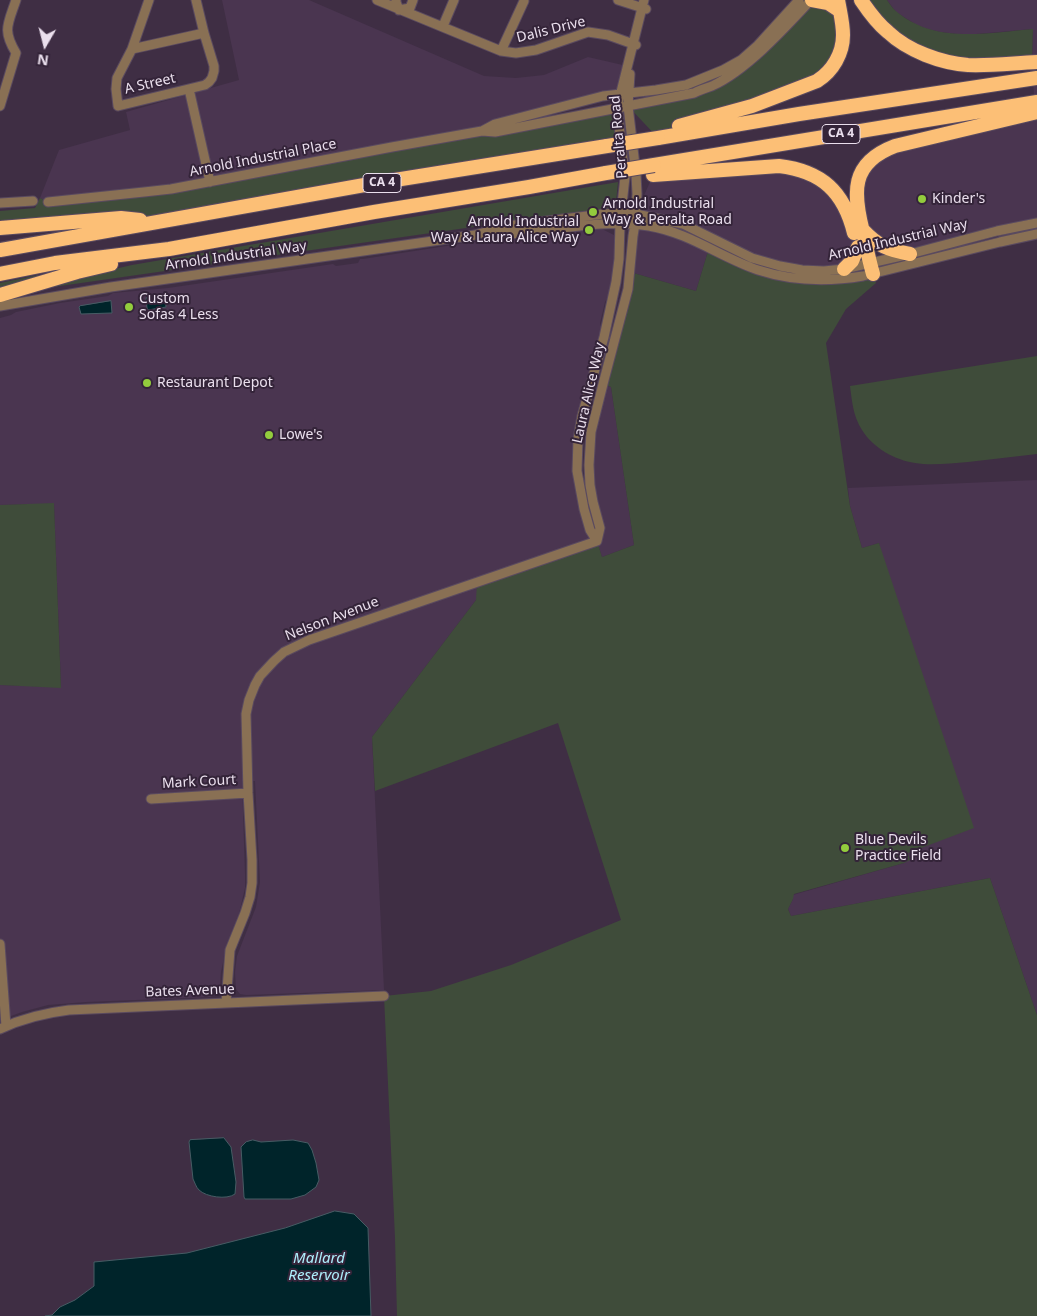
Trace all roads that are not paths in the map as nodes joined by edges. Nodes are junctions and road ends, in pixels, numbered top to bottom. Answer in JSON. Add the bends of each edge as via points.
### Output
{"nodes":[{"id":1,"x":16,"y":0,"type":"edge"},
{"id":2,"x":149,"y":0,"type":"edge"},
{"id":3,"x":196,"y":0,"type":"edge"},
{"id":4,"x":377,"y":0,"type":"edge"},
{"id":5,"x":396,"y":0,"type":"edge"},
{"id":6,"x":413,"y":0,"type":"edge"},
{"id":7,"x":454,"y":0,"type":"edge"},
{"id":8,"x":618,"y":0,"type":"edge"},
{"id":9,"x":799,"y":0,"type":"edge"},
{"id":10,"x":812,"y":0,"type":"edge"},
{"id":11,"x":861,"y":0,"type":"edge"},
{"id":12,"x":524,"y":2,"type":"dead end"},
{"id":13,"x":645,"y":4,"type":"edge"},
{"id":14,"x":839,"y":6,"type":"edge"},
{"id":15,"x":399,"y":10,"type":"junction"},
{"id":16,"x":443,"y":26,"type":"junction"},
{"id":17,"x":3,"y":30,"type":"edge"},
{"id":18,"x":204,"y":33,"type":"junction"},
{"id":19,"x":635,"y":44,"type":"junction"},
{"id":20,"x":132,"y":49,"type":"junction"},
{"id":21,"x":501,"y":51,"type":"junction"},
{"id":22,"x":1032,"y":62,"type":"edge"},
{"id":23,"x":1032,"y":79,"type":"edge"},
{"id":24,"x":189,"y":89,"type":"junction"},
{"id":25,"x":624,"y":94,"type":"junction"},
{"id":26,"x":0,"y":106,"type":"edge"},
{"id":27,"x":628,"y":106,"type":"junction"},
{"id":28,"x":617,"y":108,"type":"junction"},
{"id":29,"x":1033,"y":108,"type":"edge"},
{"id":30,"x":482,"y":131,"type":"junction"},
{"id":31,"x":658,"y":134,"type":"junction"},
{"id":32,"x":653,"y":170,"type":"junction"},
{"id":33,"x":210,"y":182,"type":"junction"},
{"id":34,"x":33,"y":202,"type":"dead end"},
{"id":35,"x":48,"y":202,"type":"dead end"},
{"id":36,"x":0,"y":203,"type":"edge"},
{"id":37,"x":621,"y":213,"type":"junction"},
{"id":38,"x":636,"y":214,"type":"junction"},
{"id":39,"x":158,"y":222,"type":"junction"},
{"id":40,"x":620,"y":224,"type":"junction"},
{"id":41,"x":635,"y":224,"type":"junction"},
{"id":42,"x":1037,"y":224,"type":"edge"},
{"id":43,"x":0,"y":228,"type":"edge"},
{"id":44,"x":862,"y":230,"type":"junction"},
{"id":45,"x":1037,"y":234,"type":"edge"},
{"id":46,"x":476,"y":235,"type":"junction"},
{"id":47,"x":858,"y":247,"type":"junction"},
{"id":48,"x":169,"y":249,"type":"junction"},
{"id":49,"x":0,"y":250,"type":"edge"},
{"id":50,"x":910,"y":254,"type":"junction"},
{"id":51,"x":870,"y":267,"type":"junction"},
{"id":52,"x":844,"y":269,"type":"junction"},
{"id":53,"x":0,"y":274,"type":"edge"},
{"id":54,"x":0,"y":295,"type":"edge"},
{"id":55,"x":0,"y":306,"type":"edge"},
{"id":56,"x":596,"y":541,"type":"junction"},
{"id":57,"x":248,"y":793,"type":"junction"},
{"id":58,"x":151,"y":799,"type":"dead end"},
{"id":59,"x":0,"y":944,"type":"edge"},
{"id":60,"x":384,"y":996,"type":"dead end"},
{"id":61,"x":226,"y":1003,"type":"junction"},
{"id":62,"x":3,"y":1028,"type":"edge"}],
"edges":[{"from":1,"to":17,"type":"street"},
{"from":2,"to":20,"type":"street","name":"A Street"},
{"from":3,"to":18,"type":"street","name":"A Street"},
{"from":4,"to":15,"type":"street","name":"Dalis Drive"},
{"from":5,"to":15,"type":"street"},
{"from":6,"to":15,"type":"street","via":[[410,8]]},
{"from":7,"to":16,"type":"street"},
{"from":8,"to":13,"type":"street"},
{"from":9,"to":25,"type":"street","name":"Arnold Industrial Place","via":[[758,45],[723,70],[686,85]]},
{"from":10,"to":14,"type":"highway"},
{"from":10,"to":27,"type":"street","name":"Arnold Industrial Place","via":[[754,57],[713,85],[694,93]]},
{"from":11,"to":22,"type":"highway","via":[[888,33],[928,56],[966,65]]},
{"from":12,"to":21,"type":"street","name":"Dalis Drive"},
{"from":13,"to":19,"type":"street","name":"Peralta Road"},
{"from":14,"to":31,"type":"highway","via":[[844,33],[841,51],[826,76],[752,106]]},
{"from":15,"to":16,"type":"street","name":"Dalis Drive"},
{"from":16,"to":21,"type":"street","name":"Dalis Drive"},
{"from":17,"to":26,"type":"street","via":[[16,53]]},
{"from":18,"to":20,"type":"street"},
{"from":18,"to":24,"type":"street","name":"A Street","via":[[214,71],[205,85]]},
{"from":19,"to":21,"type":"street","name":"Dalis Drive","via":[[588,32],[536,50]]},
{"from":19,"to":25,"type":"street","name":"Peralta Road"},
{"from":20,"to":24,"type":"street","name":"A Street","via":[[117,78],[118,106]]},
{"from":23,"to":31,"type":"highway","number":"CA 4"},
{"from":24,"to":33,"type":"street","name":"A Street"},
{"from":25,"to":27,"type":"street","name":"Peralta Road"},
{"from":25,"to":28,"type":"street","name":"Peralta Road"},
{"from":25,"to":30,"type":"street","name":"Arnold Industrial Place","via":[[603,96],[495,124]]},
{"from":27,"to":28,"type":"street","name":"Arnold Industrial Place"},
{"from":27,"to":38,"type":"street","name":"Peralta Road","via":[[636,174]]},
{"from":28,"to":30,"type":"street","name":"Arnold Industrial Place","via":[[495,132]]},
{"from":28,"to":37,"type":"street","name":"Peralta Road","via":[[625,178]]},
{"from":29,"to":32,"type":"highway","number":"CA 4"},
{"from":29,"to":44,"type":"highway","via":[[882,151],[865,166],[857,186],[856,201]]},
{"from":30,"to":33,"type":"street","name":"Arnold Industrial Place"},
{"from":31,"to":39,"type":"highway","number":"CA 4","bridge":true,"via":[[609,146]]},
{"from":32,"to":47,"type":"highway","via":[[780,166],[811,173],[840,198]]},
{"from":32,"to":48,"type":"highway","number":"CA 4","via":[[374,212]]},
{"from":33,"to":35,"type":"street","name":"Arnold Industrial Place"},
{"from":34,"to":36,"type":"street"},
{"from":37,"to":38,"type":"street","name":"Arnold Industrial Way"},
{"from":37,"to":40,"type":"street","name":"Laura Alice Way"},
{"from":37,"to":46,"type":"street","name":"Arnold Industrial Way","via":[[507,226]]},
{"from":38,"to":41,"type":"street","name":"Laura Alice Way"},
{"from":38,"to":52,"type":"street","name":"Arnold Industrial Way","via":[[683,224],[752,258],[780,266],[802,270]]},
{"from":39,"to":43,"type":"highway","via":[[122,218]]},
{"from":39,"to":49,"type":"highway","number":"CA 4"},
{"from":40,"to":41,"type":"street","name":"Arnold Industrial Way"},
{"from":40,"to":46,"type":"street","name":"Arnold Industrial Way"},
{"from":40,"to":56,"type":"street","name":"Laura Alice Way","via":[[614,290],[578,440],[577,471],[584,509]]},
{"from":41,"to":51,"type":"street","name":"Arnold Industrial Way","via":[[678,233],[757,270],[782,276],[846,279]]},
{"from":41,"to":56,"type":"street","name":"Laura Alice Way","via":[[628,288],[592,432],[590,485],[600,528]]},
{"from":42,"to":50,"type":"street","name":"Arnold Industrial Way","via":[[996,231]]},
{"from":44,"to":50,"type":"highway","via":[[879,245]]},
{"from":44,"to":51,"type":"highway"},
{"from":45,"to":51,"type":"street","name":"Arnold Industrial Way"},
{"from":46,"to":55,"type":"street","name":"Arnold Industrial Way"},
{"from":47,"to":51,"type":"highway"},
{"from":47,"to":52,"type":"highway"},
{"from":48,"to":53,"type":"highway","number":"CA 4","via":[[55,263]]},
{"from":48,"to":54,"type":"highway"},
{"from":50,"to":51,"type":"street","name":"Arnold Industrial Way"},
{"from":51,"to":52,"type":"street","name":"Arnold Industrial Way"},
{"from":56,"to":57,"type":"street","name":"Nelson Avenue","via":[[309,640],[284,652],[260,676],[246,714]]},
{"from":57,"to":58,"type":"street","name":"Mark Court"},
{"from":57,"to":61,"type":"street","name":"Nelson Avenue","via":[[251,890],[246,913],[230,950]]},
{"from":59,"to":62,"type":"street"},
{"from":60,"to":61,"type":"street","name":"Bates Avenue"},
{"from":61,"to":62,"type":"street","name":"Bates Avenue","via":[[69,1010],[25,1018]]}]}
